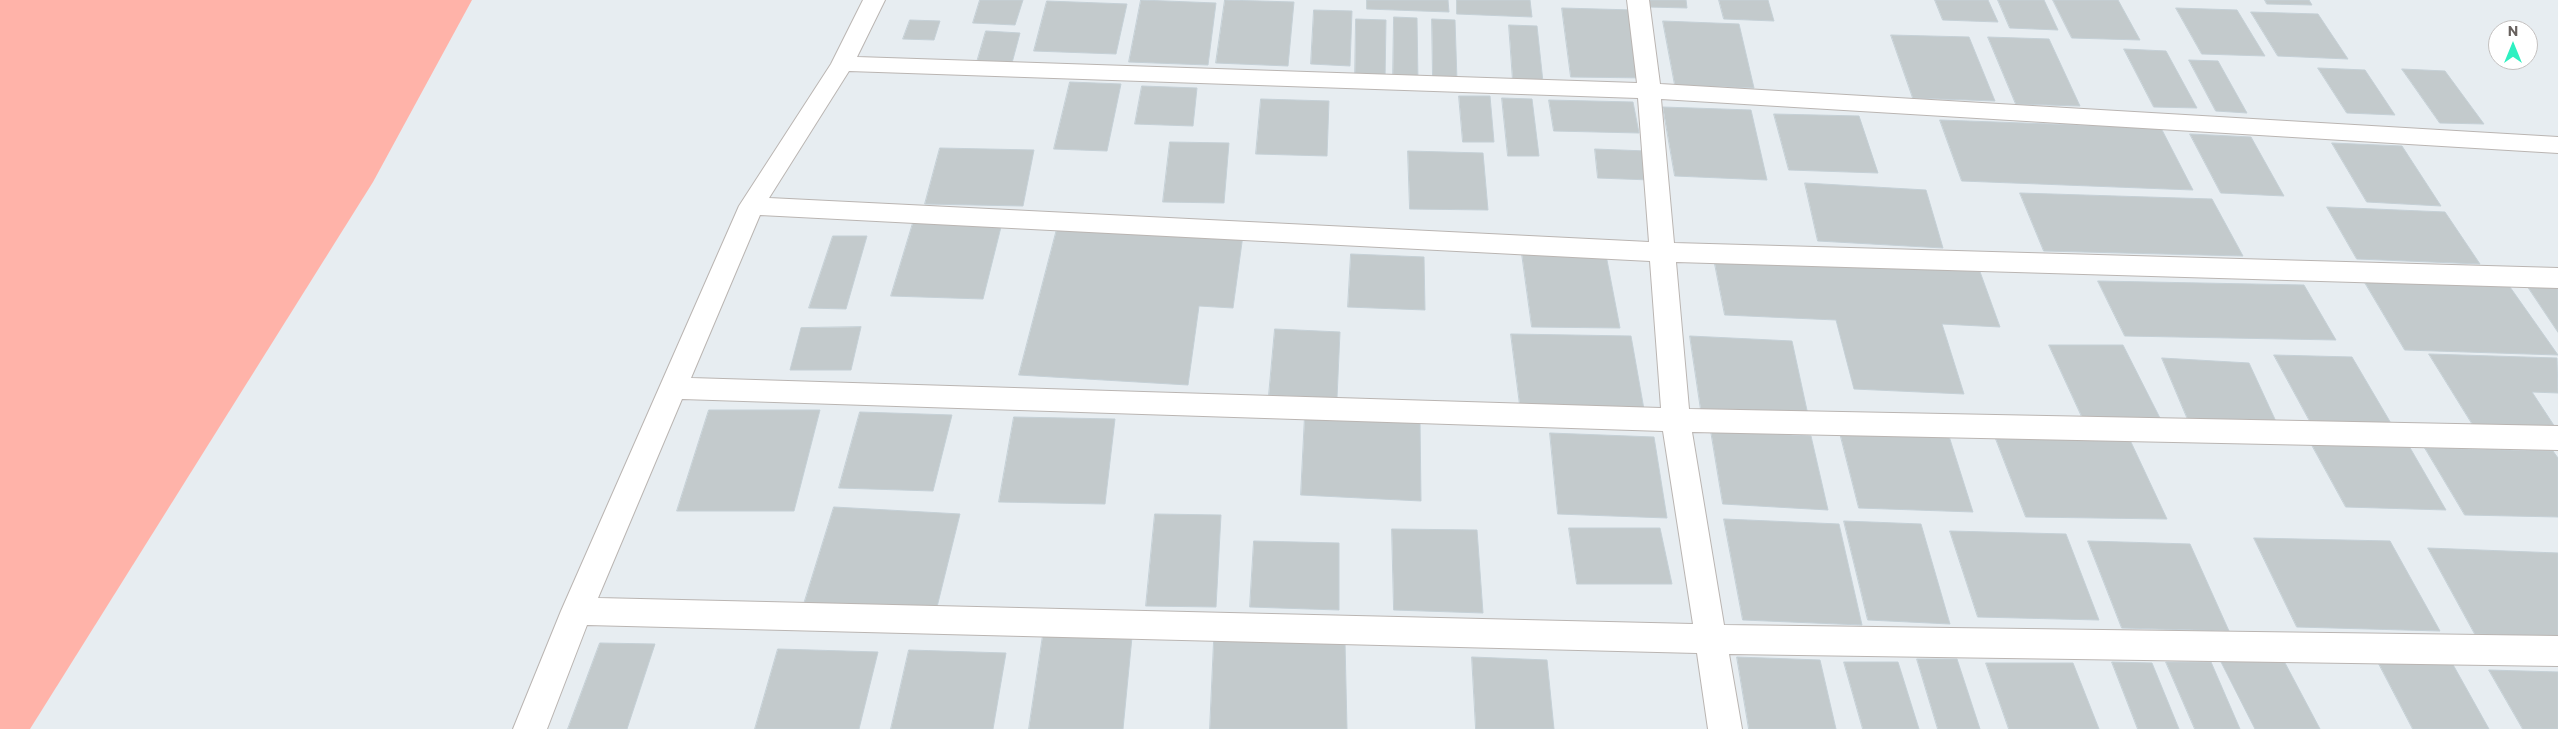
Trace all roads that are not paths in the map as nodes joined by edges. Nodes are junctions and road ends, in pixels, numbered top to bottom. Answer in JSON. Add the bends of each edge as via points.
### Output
{"nodes":[{"id":1,"x":874,"y":0,"type":"edge"},
{"id":2,"x":1638,"y":0,"type":"edge"},
{"id":3,"x":842,"y":64,"type":"junction"},
{"id":4,"x":1649,"y":91,"type":"junction"},
{"id":5,"x":2558,"y":145,"type":"edge"},
{"id":6,"x":751,"y":206,"type":"junction"},
{"id":7,"x":1664,"y":252,"type":"junction"},
{"id":8,"x":2558,"y":278,"type":"edge"},
{"id":9,"x":672,"y":388,"type":"junction"},
{"id":10,"x":1676,"y":420,"type":"junction"},
{"id":11,"x":2558,"y":438,"type":"edge"},
{"id":12,"x":577,"y":611,"type":"junction"},
{"id":13,"x":1711,"y":639,"type":"junction"},
{"id":14,"x":2558,"y":652,"type":"edge"},
{"id":15,"x":530,"y":729,"type":"edge"},
{"id":16,"x":1725,"y":729,"type":"edge"}],
"edges":[{"from":1,"to":3,"type":"street"},
{"from":2,"to":4,"type":"street"},
{"from":3,"to":4,"type":"street"},
{"from":3,"to":6,"type":"street"},
{"from":4,"to":5,"type":"street"},
{"from":4,"to":7,"type":"street"},
{"from":6,"to":7,"type":"street"},
{"from":6,"to":9,"type":"street"},
{"from":7,"to":8,"type":"street"},
{"from":7,"to":10,"type":"street"},
{"from":9,"to":10,"type":"street"},
{"from":9,"to":12,"type":"street"},
{"from":10,"to":11,"type":"street"},
{"from":10,"to":13,"type":"street"},
{"from":12,"to":13,"type":"street"},
{"from":12,"to":15,"type":"street"},
{"from":13,"to":14,"type":"street"},
{"from":13,"to":16,"type":"street"}]}
